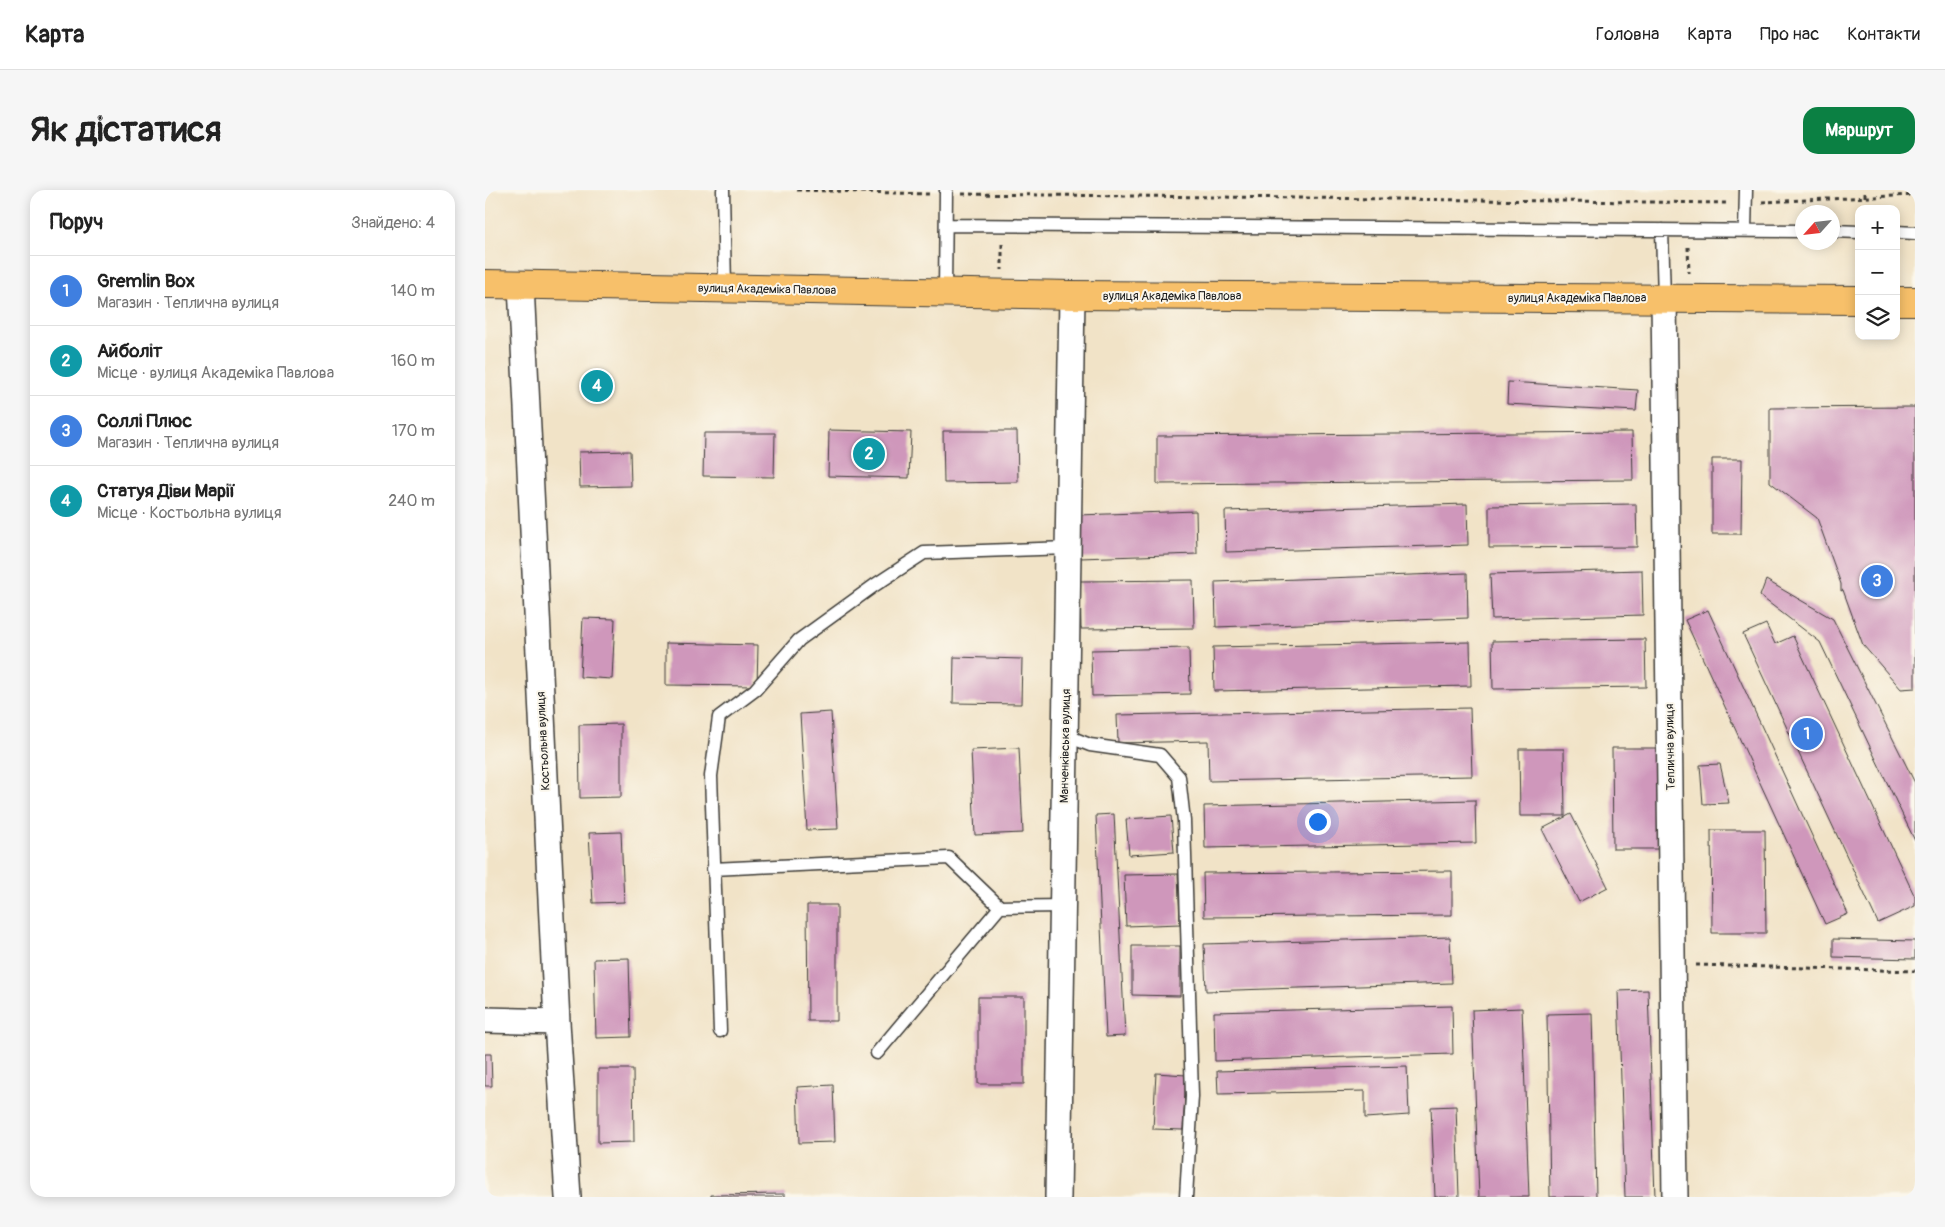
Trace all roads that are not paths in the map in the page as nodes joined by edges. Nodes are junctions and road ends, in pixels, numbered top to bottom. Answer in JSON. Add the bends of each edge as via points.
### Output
{"nodes":[{"id":1,"x":723,"y":190,"type":"edge"},
{"id":2,"x":1746,"y":190,"type":"edge"},
{"id":3,"x":946,"y":192,"type":"edge"},
{"id":4,"x":946,"y":225,"type":"junction"},
{"id":5,"x":1662,"y":230,"type":"junction"},
{"id":6,"x":1745,"y":230,"type":"junction"},
{"id":7,"x":1795,"y":231,"type":"edge"},
{"id":8,"x":1840,"y":231,"type":"edge"},
{"id":9,"x":1855,"y":232,"type":"edge"},
{"id":10,"x":1900,"y":232,"type":"edge"},
{"id":11,"x":1915,"y":232,"type":"edge"},
{"id":12,"x":485,"y":284,"type":"edge"},
{"id":13,"x":521,"y":285,"type":"junction"},
{"id":14,"x":725,"y":288,"type":"junction"},
{"id":15,"x":945,"y":292,"type":"junction"},
{"id":16,"x":1072,"y":295,"type":"junction"},
{"id":17,"x":1664,"y":298,"type":"junction"},
{"id":18,"x":1855,"y":300,"type":"edge"},
{"id":19,"x":1900,"y":301,"type":"edge"},
{"id":20,"x":1915,"y":301,"type":"edge"},
{"id":21,"x":1068,"y":548,"type":"junction"},
{"id":22,"x":1065,"y":735,"type":"junction"},
{"id":23,"x":713,"y":869,"type":"junction"},
{"id":24,"x":1063,"y":906,"type":"junction"},
{"id":25,"x":1000,"y":907,"type":"junction"},
{"id":26,"x":485,"y":1020,"type":"edge"},
{"id":27,"x":557,"y":1022,"type":"junction"},
{"id":28,"x":720,"y":1031,"type":"dead end"},
{"id":29,"x":877,"y":1053,"type":"dead end"},
{"id":30,"x":568,"y":1197,"type":"edge"},
{"id":31,"x":1058,"y":1197,"type":"edge"},
{"id":32,"x":1186,"y":1197,"type":"edge"},
{"id":33,"x":1675,"y":1197,"type":"edge"}],
"edges":[{"from":1,"to":14,"type":"lane"},
{"from":2,"to":6,"type":"lane"},
{"from":3,"to":4,"type":"lane"},
{"from":4,"to":5,"type":"lane"},
{"from":4,"to":15,"type":"lane"},
{"from":5,"to":6,"type":"lane"},
{"from":5,"to":17,"type":"lane"},
{"from":6,"to":7,"type":"lane"},
{"from":8,"to":9,"type":"lane"},
{"from":10,"to":11,"type":"lane"},
{"from":12,"to":13,"type":"main road","name":"вулиця Академіка Павлова"},
{"from":13,"to":14,"type":"main road","name":"вулиця Академіка Павлова"},
{"from":13,"to":27,"type":"street","name":"Костьольна вулиця"},
{"from":14,"to":15,"type":"main road","name":"вулиця Академіка Павлова"},
{"from":15,"to":16,"type":"main road","name":"вулиця Академіка Павлова"},
{"from":16,"to":17,"type":"main road","name":"вулиця Академіка Павлова"},
{"from":16,"to":21,"type":"street","name":"Манченківська вулиця"},
{"from":17,"to":18,"type":"main road","name":"вулиця Академіка Павлова"},
{"from":17,"to":33,"type":"street","name":"Теплична вулиця"},
{"from":19,"to":20,"type":"main road"},
{"from":21,"to":22,"type":"street","name":"Манченківська вулиця"},
{"from":21,"to":23,"type":"lane","via":[[924,553],[799,640],[755,690],[719,717],[711,776]]},
{"from":22,"to":24,"type":"street","name":"Манченківська вулиця"},
{"from":22,"to":32,"type":"lane","via":[[1090,745],[1160,755],[1179,777],[1184,822],[1192,1096]]},
{"from":23,"to":25,"type":"lane","via":[[949,858]]},
{"from":23,"to":28,"type":"lane"},
{"from":24,"to":25,"type":"lane"},
{"from":24,"to":31,"type":"street","name":"Манченківська вулиця"},
{"from":25,"to":29,"type":"lane"},
{"from":26,"to":27,"type":"street"},
{"from":27,"to":30,"type":"street","name":"Костьольна вулиця"}]}
